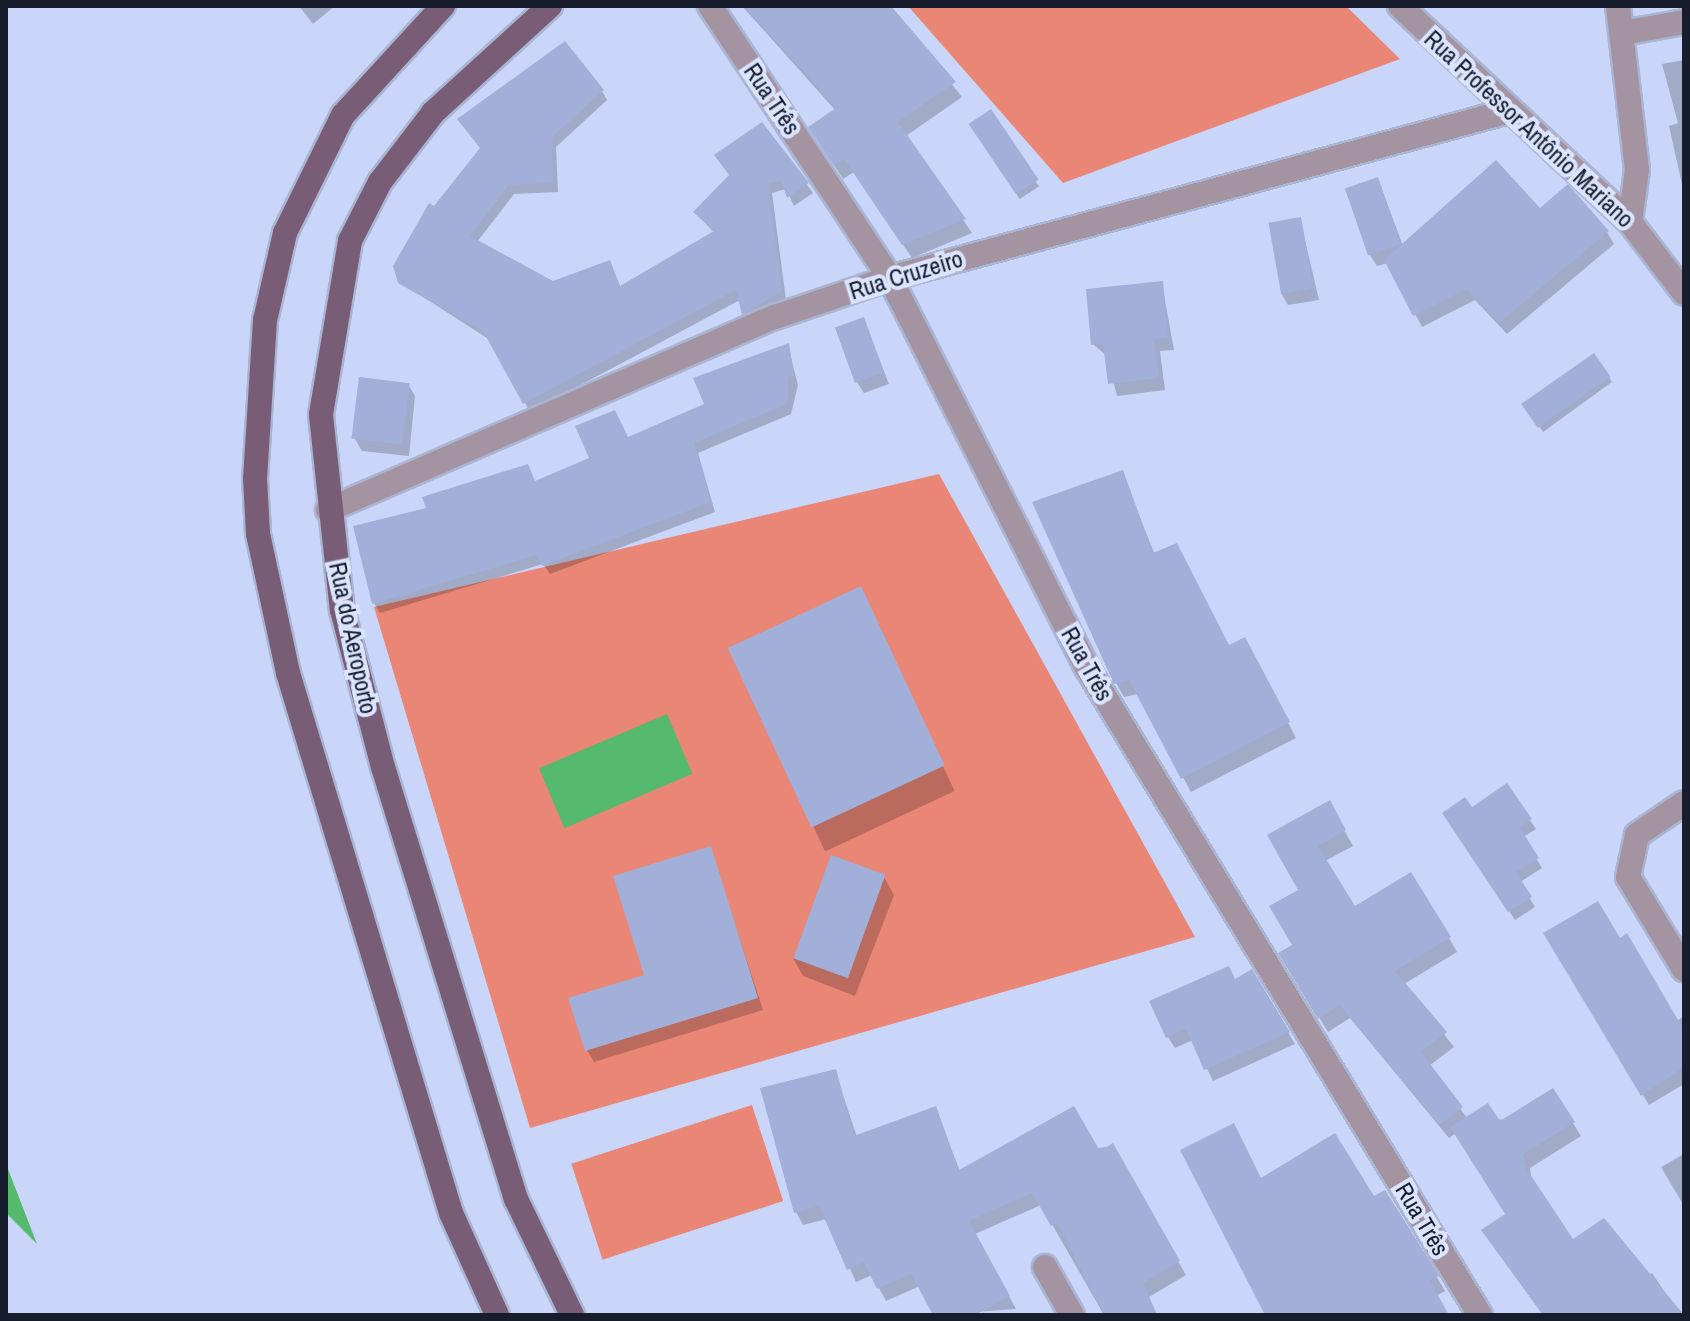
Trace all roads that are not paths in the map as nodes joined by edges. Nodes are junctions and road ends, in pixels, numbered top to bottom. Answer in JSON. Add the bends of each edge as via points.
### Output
{"nodes":[{"id":1,"x":443,"y":6,"type":"edge"},
{"id":2,"x":550,"y":6,"type":"edge"},
{"id":3,"x":710,"y":6,"type":"edge"},
{"id":4,"x":1400,"y":6,"type":"edge"},
{"id":5,"x":1618,"y":6,"type":"edge"},
{"id":6,"x":1684,"y":22,"type":"edge"},
{"id":7,"x":1623,"y":33,"type":"junction"},
{"id":8,"x":1509,"y":111,"type":"junction"},
{"id":9,"x":1630,"y":222,"type":"junction"},
{"id":10,"x":890,"y":278,"type":"junction"},
{"id":11,"x":1684,"y":293,"type":"edge"},
{"id":12,"x":328,"y":510,"type":"junction"},
{"id":13,"x":1684,"y":803,"type":"edge"},
{"id":14,"x":1684,"y":969,"type":"edge"},
{"id":15,"x":1045,"y":1267,"type":"dead end"},
{"id":16,"x":497,"y":1315,"type":"edge"},
{"id":17,"x":572,"y":1315,"type":"edge"},
{"id":18,"x":1072,"y":1315,"type":"edge"},
{"id":19,"x":1480,"y":1315,"type":"edge"}],
"edges":[{"from":1,"to":16,"type":"main road","via":[[343,115],[285,233],[265,320],[255,478],[258,534],[288,673],[451,1213]]},
{"from":2,"to":12,"type":"main road","name":"Rua do Aeroporto","via":[[433,113],[380,182],[350,241],[321,415]]},
{"from":3,"to":10,"type":"street","name":"Rua Três"},
{"from":4,"to":8,"type":"street","name":"Rua Professor Antônio Mariano"},
{"from":5,"to":7,"type":"street"},
{"from":6,"to":7,"type":"street"},
{"from":7,"to":9,"type":"street","via":[[1637,170]]},
{"from":8,"to":9,"type":"street","name":"Rua Professor Antônio Mariano"},
{"from":8,"to":10,"type":"street","name":"Rua Cruzeiro"},
{"from":9,"to":11,"type":"street","name":"Rua Professor Antônio Mariano"},
{"from":10,"to":12,"type":"street","name":"Rua Cruzeiro","via":[[775,317]]},
{"from":10,"to":19,"type":"street","name":"Rua Três","via":[[1086,666]]},
{"from":12,"to":17,"type":"main road","name":"Rua do Aeroporto","via":[[345,624],[475,1077],[516,1199]]},
{"from":13,"to":14,"type":"street","via":[[1637,835],[1628,877]]},
{"from":15,"to":18,"type":"street"}]}
